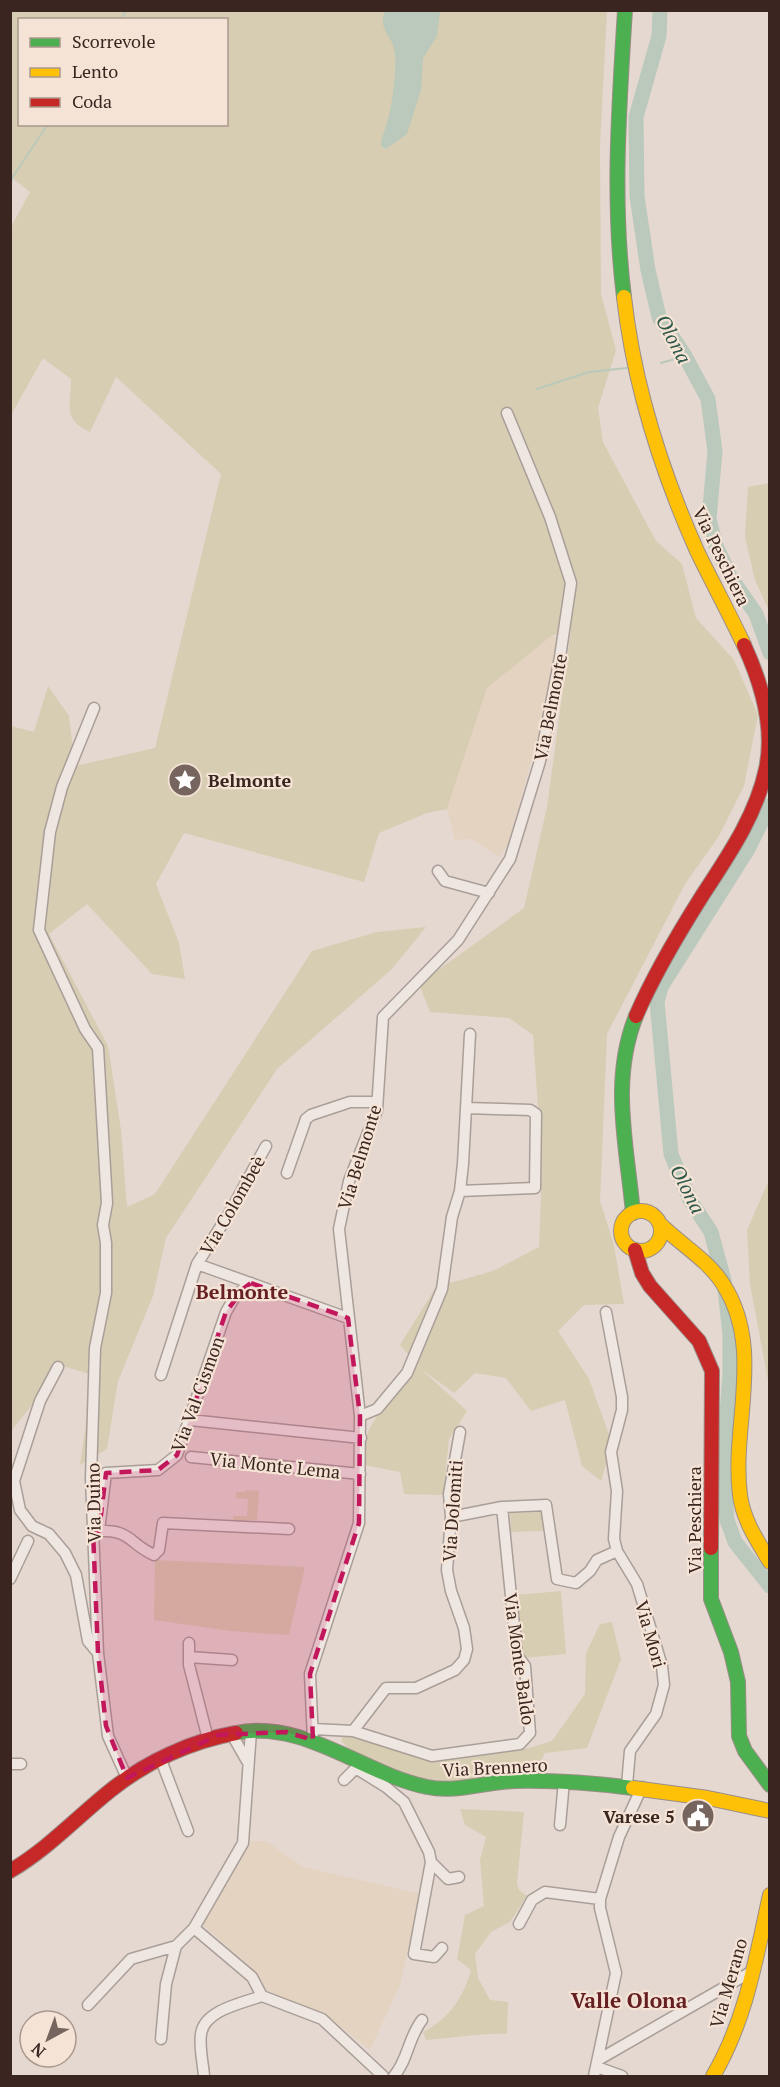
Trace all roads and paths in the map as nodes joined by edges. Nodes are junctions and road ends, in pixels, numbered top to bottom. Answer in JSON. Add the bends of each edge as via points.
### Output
{"nodes":[{"id":1,"x":625,"y":10,"type":"edge"},
{"id":2,"x":507,"y":413,"type":"dead end"},
{"id":3,"x":94,"y":708,"type":"dead end"},
{"id":4,"x":438,"y":871,"type":"dead end"},
{"id":5,"x":489,"y":893,"type":"junction"},
{"id":6,"x":470,"y":1034,"type":"dead end"},
{"id":7,"x":377,"y":1102,"type":"junction"},
{"id":8,"x":466,"y":1108,"type":"junction"},
{"id":9,"x":266,"y":1146,"type":"dead end"},
{"id":10,"x":287,"y":1173,"type":"dead end"},
{"id":11,"x":460,"y":1191,"type":"junction"},
{"id":12,"x":640,"y":1213,"type":"junction"},
{"id":13,"x":660,"y":1224,"type":"junction"},
{"id":14,"x":685,"y":1247,"type":"junction"},
{"id":15,"x":643,"y":1253,"type":"junction"},
{"id":16,"x":197,"y":1264,"type":"junction"},
{"id":17,"x":251,"y":1282,"type":"junction"},
{"id":18,"x":606,"y":1312,"type":"dead end"},
{"id":19,"x":348,"y":1318,"type":"junction"},
{"id":20,"x":58,"y":1367,"type":"dead end"},
{"id":21,"x":160,"y":1374,"type":"dead end"},
{"id":22,"x":360,"y":1416,"type":"junction"},
{"id":23,"x":190,"y":1420,"type":"junction"},
{"id":24,"x":460,"y":1432,"type":"dead end"},
{"id":25,"x":361,"y":1438,"type":"junction"},
{"id":26,"x":191,"y":1457,"type":"dead end"},
{"id":27,"x":360,"y":1474,"type":"junction"},
{"id":28,"x":502,"y":1507,"type":"junction"},
{"id":29,"x":451,"y":1517,"type":"junction"},
{"id":30,"x":289,"y":1529,"type":"dead end"},
{"id":31,"x":96,"y":1531,"type":"junction"},
{"id":32,"x":28,"y":1541,"type":"dead end"},
{"id":33,"x":617,"y":1551,"type":"junction"},
{"id":34,"x":770,"y":1562,"type":"edge"},
{"id":35,"x":10,"y":1579,"type":"edge"},
{"id":36,"x":189,"y":1643,"type":"dead end"},
{"id":37,"x":98,"y":1653,"type":"junction"},
{"id":38,"x":189,"y":1657,"type":"junction"},
{"id":39,"x":232,"y":1660,"type":"dead end"},
{"id":40,"x":99,"y":1709,"type":"dead end"},
{"id":41,"x":251,"y":1731,"type":"junction"},
{"id":42,"x":353,"y":1731,"type":"junction"},
{"id":43,"x":231,"y":1733,"type":"junction"},
{"id":44,"x":313,"y":1734,"type":"junction"},
{"id":45,"x":208,"y":1740,"type":"junction"},
{"id":46,"x":111,"y":1747,"type":"junction"},
{"id":47,"x":161,"y":1760,"type":"junction"},
{"id":48,"x":248,"y":1764,"type":"junction"},
{"id":49,"x":359,"y":1766,"type":"junction"},
{"id":50,"x":126,"y":1778,"type":"junction"},
{"id":51,"x":344,"y":1780,"type":"dead end"},
{"id":52,"x":564,"y":1781,"type":"junction"},
{"id":53,"x":627,"y":1785,"type":"junction"},
{"id":54,"x":770,"y":1785,"type":"edge"},
{"id":55,"x":642,"y":1787,"type":"junction"},
{"id":56,"x":770,"y":1811,"type":"edge"},
{"id":57,"x":561,"y":1825,"type":"dead end"},
{"id":58,"x":188,"y":1831,"type":"dead end"},
{"id":59,"x":431,"y":1862,"type":"junction"},
{"id":60,"x":10,"y":1871,"type":"edge"},
{"id":61,"x":459,"y":1877,"type":"dead end"},
{"id":62,"x":770,"y":1895,"type":"edge"},
{"id":63,"x":600,"y":1899,"type":"junction"},
{"id":64,"x":519,"y":1924,"type":"dead end"},
{"id":65,"x":194,"y":1928,"type":"junction"},
{"id":66,"x":176,"y":1946,"type":"junction"},
{"id":67,"x":442,"y":1947,"type":"dead end"},
{"id":68,"x":751,"y":1972,"type":"junction"},
{"id":69,"x":262,"y":1996,"type":"junction"},
{"id":70,"x":88,"y":2005,"type":"dead end"},
{"id":71,"x":422,"y":2020,"type":"dead end"},
{"id":72,"x":161,"y":2039,"type":"dead end"},
{"id":73,"x":596,"y":2068,"type":"edge"},
{"id":74,"x":204,"y":2076,"type":"edge"},
{"id":75,"x":383,"y":2076,"type":"edge"},
{"id":76,"x":394,"y":2076,"type":"edge"},
{"id":77,"x":622,"y":2076,"type":"edge"},
{"id":78,"x":713,"y":2076,"type":"edge"}],
"edges":[{"from":1,"to":12,"type":"main road","name":"Via Peschiera","via":[[615,192],[618,263],[629,337],[650,427],[673,493],[761,684],[768,713],[769,751],[764,779],[742,831],[659,967],[629,1038],[620,1106],[632,1192]]},
{"from":2,"to":5,"type":"street","name":"Via Belmonte","via":[[550,517],[571,583],[540,760],[510,859]]},
{"from":3,"to":31,"type":"street","name":"Via Duino","via":[[62,786],[50,832],[39,930],[85,1029],[98,1048],[107,1203],[103,1225],[106,1293],[95,1348],[91,1478]]},
{"from":4,"to":5,"type":"street","via":[[445,881]]},
{"from":5,"to":7,"type":"street","name":"Via Belmonte","via":[[458,940],[383,1017]]},
{"from":6,"to":8,"type":"street"},
{"from":7,"to":10,"type":"street","via":[[350,1102],[311,1115],[306,1119]]},
{"from":7,"to":19,"type":"street","name":"Via Belmonte","via":[[342,1209],[340,1252]]},
{"from":8,"to":11,"type":"street"},
{"from":8,"to":11,"type":"street","via":[[536,1113],[534,1188]]},
{"from":9,"to":16,"type":"street","name":"Via Colombeè"},
{"from":11,"to":22,"type":"street","via":[[452,1217],[442,1289],[407,1373],[377,1409]]},
{"from":12,"to":13,"type":"main road","name":"Via Peschiera"},
{"from":12,"to":15,"type":"main road","name":"Via Peschiera","via":[[624,1221],[621,1233],[626,1244]]},
{"from":13,"to":14,"type":"main road","name":"Via Peschiera"},
{"from":13,"to":15,"type":"main road","via":[[661,1236]]},
{"from":14,"to":15,"type":"main road"},
{"from":14,"to":34,"type":"main road","name":"Via Peschiera","via":[[723,1284],[738,1316],[745,1362],[737,1452],[740,1498],[754,1536]]},
{"from":15,"to":54,"type":"main road","name":"Via Peschiera","via":[[641,1272],[696,1335],[712,1371],[711,1599],[738,1682],[738,1736]]},
{"from":16,"to":17,"type":"street","name":"Via Colombeè"},
{"from":16,"to":21,"type":"street","name":"Via Colombeè"},
{"from":17,"to":19,"type":"street","name":"Via Colombeè"},
{"from":17,"to":23,"type":"street","name":"Via Val Cismon","via":[[236,1295],[226,1312]]},
{"from":18,"to":33,"type":"street","name":"Via Mori","via":[[622,1397],[611,1452],[617,1491]]},
{"from":19,"to":22,"type":"street","name":"Via Belmonte"},
{"from":20,"to":37,"type":"street","via":[[40,1401],[14,1481],[20,1510],[32,1526],[49,1534],[76,1575],[88,1641]]},
{"from":22,"to":25,"type":"street","name":"Via Belmonte"},
{"from":23,"to":25,"type":"street"},
{"from":23,"to":31,"type":"street","name":"Via Val Cismon","via":[[177,1455],[158,1470],[106,1473]]},
{"from":24,"to":29,"type":"street","name":"Via Dolomiti","via":[[449,1494]]},
{"from":25,"to":27,"type":"street","name":"Via Belmonte"},
{"from":26,"to":27,"type":"street","name":"Via Monte Lema"},
{"from":27,"to":44,"type":"street","name":"Via Belmonte","via":[[359,1523],[310,1674]]},
{"from":28,"to":29,"type":"street"},
{"from":28,"to":33,"type":"street","via":[[546,1505],[557,1580],[576,1583],[597,1560]]},
{"from":28,"to":42,"type":"street","name":"Via Monte Baldo","via":[[517,1655],[525,1666],[530,1733],[520,1744],[432,1756]]},
{"from":29,"to":42,"type":"street","name":"Via Dolomiti","via":[[447,1570],[464,1628],[464,1660],[455,1670],[416,1688],[386,1688]]},
{"from":30,"to":31,"type":"street","via":[[162,1523],[159,1550],[154,1555],[115,1530]]},
{"from":31,"to":37,"type":"street","name":"Via Duino"},
{"from":32,"to":35,"type":"street"},
{"from":33,"to":53,"type":"street","name":"Via Mori","via":[[637,1584],[660,1657],[664,1685],[656,1714],[630,1751]]},
{"from":36,"to":38,"type":"street"},
{"from":37,"to":46,"type":"street","name":"Via Duino","via":[[97,1671]]},
{"from":38,"to":39,"type":"street"},
{"from":38,"to":45,"type":"street"},
{"from":40,"to":46,"type":"street","via":[[102,1730]]},
{"from":41,"to":43,"type":"main road","name":"Via Brennero"},
{"from":41,"to":44,"type":"main road","name":"Via Brennero"},
{"from":41,"to":48,"type":"street"},
{"from":42,"to":44,"type":"street"},
{"from":43,"to":45,"type":"main road","name":"Via Brennero"},
{"from":43,"to":48,"type":"street"},
{"from":44,"to":49,"type":"main road","name":"Via Brennero"},
{"from":45,"to":47,"type":"main road","name":"Via Brennero"},
{"from":46,"to":50,"type":"street","name":"Via Duino"},
{"from":47,"to":50,"type":"main road","name":"Via Brennero"},
{"from":47,"to":58,"type":"street"},
{"from":48,"to":65,"type":"street","via":[[242,1848]]},
{"from":49,"to":51,"type":"street"},
{"from":49,"to":52,"type":"main road","name":"Via Brennero","via":[[431,1788],[514,1780]]},
{"from":49,"to":59,"type":"street","via":[[404,1802]]},
{"from":50,"to":60,"type":"main road","name":"Via Brennero","via":[[33,1857]]},
{"from":52,"to":53,"type":"main road","name":"Via Brennero"},
{"from":52,"to":57,"type":"street","name":"Via Brennero"},
{"from":53,"to":55,"type":"main road","name":"Via Brennero"},
{"from":55,"to":56,"type":"main road","name":"Via Brennero"},
{"from":55,"to":63,"type":"street","via":[[620,1837]]},
{"from":59,"to":61,"type":"street","via":[[448,1879]]},
{"from":59,"to":67,"type":"street","via":[[414,1954],[434,1957]]},
{"from":62,"to":68,"type":"main road","name":"Via Merano"},
{"from":63,"to":64,"type":"street","via":[[544,1892],[532,1899]]},
{"from":63,"to":73,"type":"street","via":[[616,1973]]},
{"from":65,"to":66,"type":"street"},
{"from":65,"to":69,"type":"street","via":[[252,1977]]},
{"from":66,"to":70,"type":"street","via":[[131,1959]]},
{"from":66,"to":72,"type":"street","via":[[166,1984]]},
{"from":68,"to":73,"type":"street"},
{"from":68,"to":78,"type":"main road","name":"Via Merano","via":[[730,2042]]},
{"from":69,"to":74,"type":"street","via":[[210,2017],[204,2025]]},
{"from":69,"to":75,"type":"street","via":[[322,2019]]},
{"from":71,"to":76,"type":"street","via":[[410,2037]]},
{"from":73,"to":77,"type":"street"}]}
